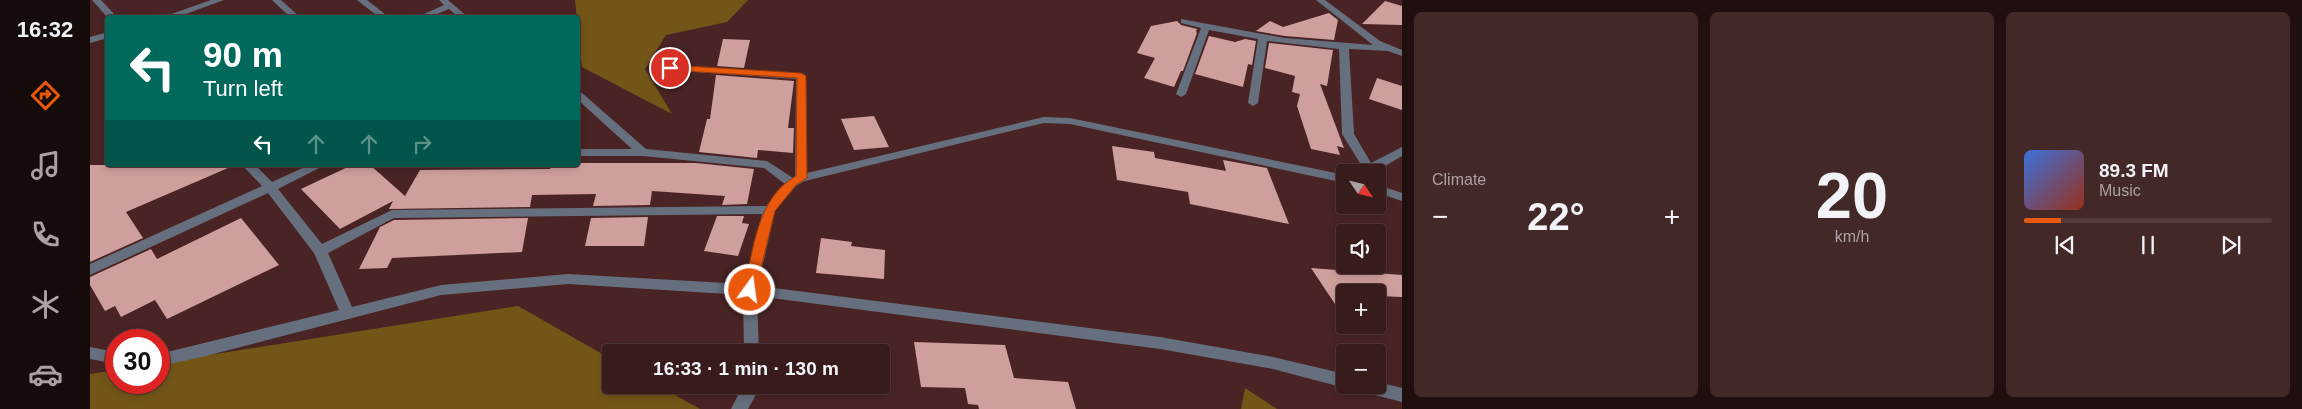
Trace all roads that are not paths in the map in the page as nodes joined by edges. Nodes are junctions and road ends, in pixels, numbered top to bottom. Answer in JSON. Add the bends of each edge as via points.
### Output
{"nodes":[{"id":1,"x":96,"y":0,"type":"edge"},
{"id":2,"x":220,"y":0,"type":"edge"},
{"id":3,"x":276,"y":0,"type":"edge"},
{"id":4,"x":361,"y":0,"type":"edge"},
{"id":5,"x":1320,"y":0,"type":"edge"},
{"id":6,"x":446,"y":3,"type":"edge"},
{"id":7,"x":111,"y":15,"type":"edge"},
{"id":8,"x":173,"y":15,"type":"edge"},
{"id":9,"x":294,"y":15,"type":"edge"},
{"id":10,"x":382,"y":15,"type":"edge"},
{"id":11,"x":424,"y":15,"type":"edge"},
{"id":12,"x":460,"y":15,"type":"edge"},
{"id":13,"x":1184,"y":21,"type":"dead end"},
{"id":14,"x":1206,"y":26,"type":"junction"},
{"id":15,"x":105,"y":36,"type":"edge"},
{"id":16,"x":1263,"y":38,"type":"junction"},
{"id":17,"x":90,"y":40,"type":"edge"},
{"id":18,"x":1344,"y":47,"type":"junction"},
{"id":19,"x":1387,"y":48,"type":"junction"},
{"id":20,"x":1402,"y":53,"type":"edge"},
{"id":21,"x":670,"y":68,"type":"dead end"},
{"id":22,"x":1181,"y":94,"type":"dead end"},
{"id":23,"x":580,"y":97,"type":"edge"},
{"id":24,"x":1253,"y":103,"type":"dead end"},
{"id":25,"x":1402,"y":150,"type":"edge"},
{"id":26,"x":642,"y":152,"type":"junction"},
{"id":27,"x":580,"y":153,"type":"edge"},
{"id":28,"x":1364,"y":164,"type":"edge"},
{"id":29,"x":1380,"y":164,"type":"edge"},
{"id":30,"x":250,"y":167,"type":"edge"},
{"id":31,"x":316,"y":167,"type":"edge"},
{"id":32,"x":1336,"y":177,"type":"edge"},
{"id":33,"x":796,"y":180,"type":"junction"},
{"id":34,"x":271,"y":188,"type":"junction"},
{"id":35,"x":1386,"y":192,"type":"edge"},
{"id":36,"x":1402,"y":197,"type":"edge"},
{"id":37,"x":769,"y":210,"type":"junction"},
{"id":38,"x":320,"y":251,"type":"junction"},
{"id":39,"x":90,"y":270,"type":"edge"},
{"id":40,"x":750,"y":290,"type":"junction"},
{"id":41,"x":348,"y":313,"type":"junction"},
{"id":42,"x":751,"y":344,"type":"edge"},
{"id":43,"x":90,"y":353,"type":"edge"},
{"id":44,"x":105,"y":356,"type":"edge"},
{"id":45,"x":170,"y":358,"type":"edge"},
{"id":46,"x":1336,"y":379,"type":"edge"},
{"id":47,"x":1386,"y":391,"type":"edge"},
{"id":48,"x":748,"y":394,"type":"edge"},
{"id":49,"x":1402,"y":395,"type":"edge"},
{"id":50,"x":739,"y":409,"type":"edge"}],
"edges":[{"from":1,"to":7,"type":"street"},
{"from":2,"to":8,"type":"street"},
{"from":3,"to":9,"type":"street"},
{"from":4,"to":10,"type":"street"},
{"from":5,"to":19,"type":"street"},
{"from":6,"to":11,"type":"street"},
{"from":6,"to":12,"type":"street"},
{"from":13,"to":14,"type":"street"},
{"from":14,"to":16,"type":"street"},
{"from":14,"to":22,"type":"street"},
{"from":15,"to":17,"type":"street"},
{"from":16,"to":18,"type":"street"},
{"from":16,"to":24,"type":"street"},
{"from":18,"to":19,"type":"street"},
{"from":18,"to":28,"type":"street","via":[[1348,134]]},
{"from":19,"to":20,"type":"street"},
{"from":21,"to":33,"type":"street","via":[[801,76]]},
{"from":23,"to":26,"type":"street"},
{"from":25,"to":29,"type":"street"},
{"from":26,"to":27,"type":"street"},
{"from":26,"to":33,"type":"street","via":[[767,165]]},
{"from":30,"to":34,"type":"street"},
{"from":31,"to":34,"type":"street"},
{"from":32,"to":33,"type":"street","via":[[1070,121],[1044,120]]},
{"from":33,"to":37,"type":"street"},
{"from":34,"to":38,"type":"street"},
{"from":34,"to":39,"type":"street"},
{"from":35,"to":36,"type":"street"},
{"from":37,"to":38,"type":"street","via":[[392,214]]},
{"from":37,"to":40,"type":"street"},
{"from":38,"to":41,"type":"street"},
{"from":40,"to":41,"type":"street","via":[[568,279],[441,290]]},
{"from":40,"to":42,"type":"street"},
{"from":40,"to":46,"type":"street","via":[[1160,343],[1273,363]]},
{"from":41,"to":45,"type":"street"},
{"from":43,"to":44,"type":"street"},
{"from":47,"to":49,"type":"street"},
{"from":48,"to":50,"type":"street"}]}
